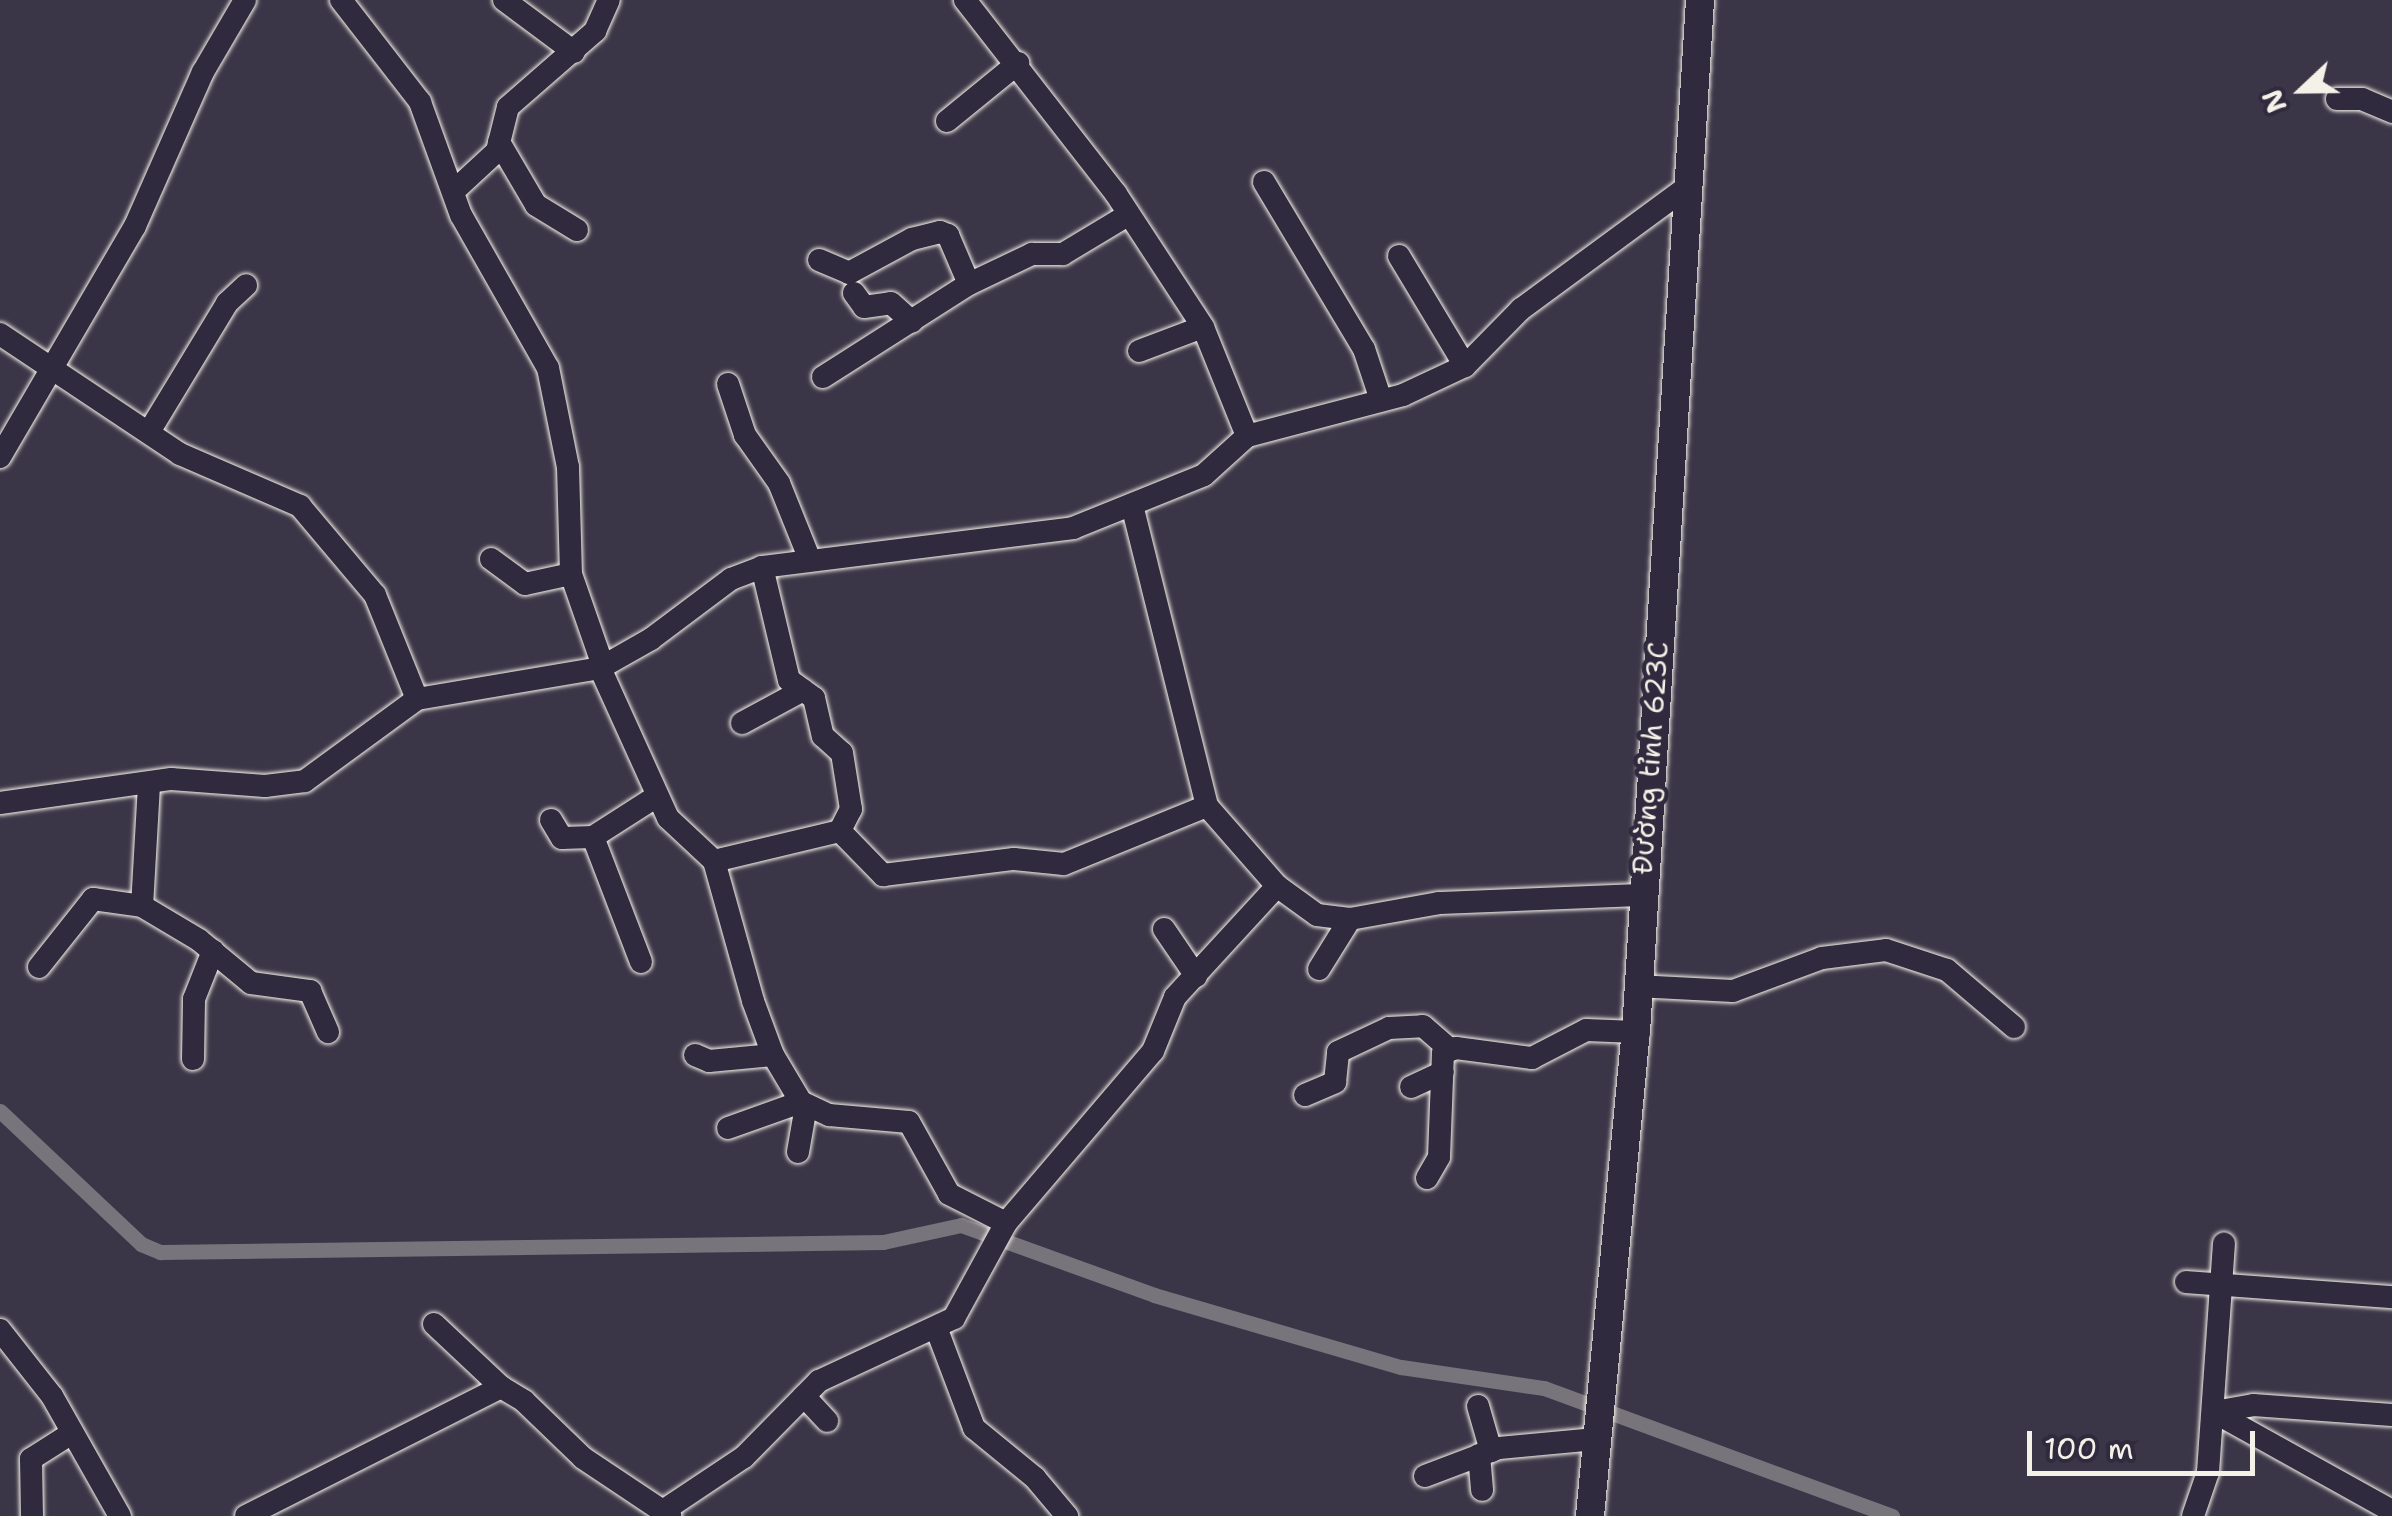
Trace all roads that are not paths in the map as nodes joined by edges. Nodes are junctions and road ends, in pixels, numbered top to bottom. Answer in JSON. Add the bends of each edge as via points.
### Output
{"nodes":[{"id":1,"x":245,"y":0,"type":"edge"},
{"id":2,"x":340,"y":0,"type":"edge"},
{"id":3,"x":504,"y":0,"type":"edge"},
{"id":4,"x":609,"y":0,"type":"edge"},
{"id":5,"x":965,"y":0,"type":"edge"},
{"id":6,"x":1700,"y":0,"type":"edge"},
{"id":7,"x":574,"y":52,"type":"junction"},
{"id":8,"x":1018,"y":64,"type":"junction"},
{"id":9,"x":2337,"y":99,"type":"dead end"},
{"id":10,"x":2392,"y":112,"type":"edge"},
{"id":11,"x":947,"y":122,"type":"dead end"},
{"id":12,"x":499,"y":142,"type":"junction"},
{"id":13,"x":1264,"y":182,"type":"dead end"},
{"id":14,"x":456,"y":188,"type":"junction"},
{"id":15,"x":1686,"y":188,"type":"junction"},
{"id":16,"x":1128,"y":214,"type":"junction"},
{"id":17,"x":577,"y":230,"type":"dead end"},
{"id":18,"x":1399,"y":256,"type":"dead end"},
{"id":19,"x":819,"y":260,"type":"dead end"},
{"id":20,"x":246,"y":284,"type":"dead end"},
{"id":21,"x":969,"y":284,"type":"junction"},
{"id":22,"x":854,"y":293,"type":"dead end"},
{"id":23,"x":912,"y":322,"type":"junction"},
{"id":24,"x":1203,"y":327,"type":"junction"},
{"id":25,"x":0,"y":333,"type":"edge"},
{"id":26,"x":1139,"y":350,"type":"dead end"},
{"id":27,"x":1465,"y":366,"type":"junction"},
{"id":28,"x":54,"y":373,"type":"junction"},
{"id":29,"x":823,"y":377,"type":"dead end"},
{"id":30,"x":728,"y":384,"type":"dead end"},
{"id":31,"x":1381,"y":400,"type":"junction"},
{"id":32,"x":149,"y":432,"type":"junction"},
{"id":33,"x":1247,"y":436,"type":"junction"},
{"id":34,"x":0,"y":457,"type":"edge"},
{"id":35,"x":1132,"y":505,"type":"junction"},
{"id":36,"x":491,"y":560,"type":"dead end"},
{"id":37,"x":810,"y":560,"type":"junction"},
{"id":38,"x":762,"y":568,"type":"junction"},
{"id":39,"x":571,"y":574,"type":"junction"},
{"id":40,"x":602,"y":667,"type":"junction"},
{"id":41,"x":803,"y":690,"type":"junction"},
{"id":42,"x":417,"y":699,"type":"junction"},
{"id":43,"x":742,"y":723,"type":"dead end"},
{"id":44,"x":149,"y":785,"type":"junction"},
{"id":45,"x":656,"y":796,"type":"junction"},
{"id":46,"x":0,"y":803,"type":"edge"},
{"id":47,"x":1207,"y":806,"type":"junction"},
{"id":48,"x":551,"y":820,"type":"dead end"},
{"id":49,"x":840,"y":831,"type":"junction"},
{"id":50,"x":593,"y":837,"type":"junction"},
{"id":51,"x":714,"y":861,"type":"junction"},
{"id":52,"x":1277,"y":886,"type":"junction"},
{"id":53,"x":1641,"y":894,"type":"junction"},
{"id":54,"x":142,"y":906,"type":"junction"},
{"id":55,"x":1350,"y":919,"type":"junction"},
{"id":56,"x":1164,"y":929,"type":"dead end"},
{"id":57,"x":213,"y":951,"type":"junction"},
{"id":58,"x":640,"y":962,"type":"dead end"},
{"id":59,"x":39,"y":966,"type":"dead end"},
{"id":60,"x":1320,"y":968,"type":"dead end"},
{"id":61,"x":1196,"y":976,"type":"junction"},
{"id":62,"x":1636,"y":986,"type":"junction"},
{"id":63,"x":2014,"y":1027,"type":"dead end"},
{"id":64,"x":328,"y":1032,"type":"dead end"},
{"id":65,"x":1636,"y":1032,"type":"junction"},
{"id":66,"x":695,"y":1055,"type":"dead end"},
{"id":67,"x":773,"y":1055,"type":"junction"},
{"id":68,"x":193,"y":1060,"type":"dead end"},
{"id":69,"x":1446,"y":1060,"type":"junction"},
{"id":70,"x":1412,"y":1087,"type":"dead end"},
{"id":71,"x":1305,"y":1095,"type":"dead end"},
{"id":72,"x":803,"y":1104,"type":"junction"},
{"id":73,"x":728,"y":1128,"type":"dead end"},
{"id":74,"x":798,"y":1152,"type":"dead end"},
{"id":75,"x":1427,"y":1178,"type":"dead end"},
{"id":76,"x":1002,"y":1233,"type":"junction"},
{"id":77,"x":2224,"y":1244,"type":"dead end"},
{"id":78,"x":2186,"y":1282,"type":"dead end"},
{"id":79,"x":2222,"y":1284,"type":"junction"},
{"id":80,"x":2392,"y":1297,"type":"edge"},
{"id":81,"x":434,"y":1324,"type":"dead end"},
{"id":82,"x":0,"y":1330,"type":"edge"},
{"id":83,"x":937,"y":1330,"type":"junction"},
{"id":84,"x":501,"y":1387,"type":"junction"},
{"id":85,"x":804,"y":1396,"type":"junction"},
{"id":86,"x":1478,"y":1406,"type":"dead end"},
{"id":87,"x":2214,"y":1412,"type":"junction"},
{"id":88,"x":2392,"y":1414,"type":"edge"},
{"id":89,"x":1598,"y":1418,"type":"junction"},
{"id":90,"x":827,"y":1421,"type":"dead end"},
{"id":91,"x":72,"y":1433,"type":"junction"},
{"id":92,"x":1485,"y":1453,"type":"junction"},
{"id":93,"x":1425,"y":1476,"type":"dead end"},
{"id":94,"x":1482,"y":1490,"type":"dead end"},
{"id":95,"x":2392,"y":1511,"type":"edge"},
{"id":96,"x":667,"y":1513,"type":"edge"},
{"id":97,"x":32,"y":1516,"type":"edge"},
{"id":98,"x":120,"y":1516,"type":"edge"},
{"id":99,"x":246,"y":1516,"type":"edge"},
{"id":100,"x":1067,"y":1516,"type":"edge"},
{"id":101,"x":1590,"y":1516,"type":"edge"},
{"id":102,"x":2193,"y":1516,"type":"edge"}],
"edges":[{"from":1,"to":28,"type":"street","via":[[203,72],[135,226]]},
{"from":2,"to":14,"type":"street","via":[[420,102]]},
{"from":3,"to":7,"type":"street"},
{"from":4,"to":7,"type":"street","via":[[595,31]]},
{"from":5,"to":8,"type":"street"},
{"from":6,"to":15,"type":"main road","name":"Đường tỉnh 623C"},
{"from":7,"to":12,"type":"street","via":[[508,107]]},
{"from":8,"to":11,"type":"street"},
{"from":8,"to":16,"type":"street"},
{"from":9,"to":10,"type":"street","via":[[2362,99]]},
{"from":12,"to":14,"type":"street"},
{"from":12,"to":17,"type":"street","via":[[536,205]]},
{"from":13,"to":31,"type":"street","via":[[1364,349]]},
{"from":14,"to":39,"type":"street","via":[[462,215],[548,368],[568,467]]},
{"from":15,"to":27,"type":"street","via":[[1522,309]]},
{"from":15,"to":53,"type":"main road","name":"Đường tỉnh 623C"},
{"from":16,"to":21,"type":"street","via":[[1063,254],[1032,254]]},
{"from":16,"to":24,"type":"street"},
{"from":18,"to":27,"type":"street"},
{"from":19,"to":21,"type":"street","via":[[849,273],[912,239],[940,232],[948,235]]},
{"from":20,"to":32,"type":"street"},
{"from":21,"to":23,"type":"street"},
{"from":22,"to":23,"type":"street","via":[[864,307],[891,303]]},
{"from":23,"to":29,"type":"street"},
{"from":24,"to":26,"type":"street"},
{"from":24,"to":33,"type":"street"},
{"from":25,"to":28,"type":"street"},
{"from":27,"to":31,"type":"street","via":[[1420,390]]},
{"from":28,"to":32,"type":"street"},
{"from":28,"to":34,"type":"street"},
{"from":30,"to":37,"type":"street","via":[[745,435],[779,483]]},
{"from":31,"to":33,"type":"street"},
{"from":32,"to":42,"type":"street","via":[[180,454],[273,488],[300,506],[374,595]]},
{"from":33,"to":35,"type":"street","via":[[1204,475]]},
{"from":35,"to":37,"type":"street","via":[[1072,528]]},
{"from":35,"to":47,"type":"street"},
{"from":36,"to":39,"type":"street","via":[[525,584]]},
{"from":37,"to":38,"type":"street"},
{"from":38,"to":40,"type":"street","via":[[732,578],[651,640]]},
{"from":38,"to":41,"type":"street","via":[[789,680]]},
{"from":39,"to":40,"type":"street"},
{"from":40,"to":42,"type":"street"},
{"from":40,"to":45,"type":"street"},
{"from":41,"to":43,"type":"street"},
{"from":41,"to":49,"type":"street","via":[[814,698],[823,736],[842,753],[850,810]]},
{"from":42,"to":44,"type":"street","via":[[385,716],[306,781],[265,786],[171,779]]},
{"from":44,"to":46,"type":"street"},
{"from":44,"to":54,"type":"street"},
{"from":45,"to":50,"type":"street"},
{"from":45,"to":51,"type":"street","via":[[677,830]]},
{"from":47,"to":49,"type":"street","via":[[1064,864],[1014,859],[882,874]]},
{"from":47,"to":52,"type":"street"},
{"from":48,"to":50,"type":"street","via":[[562,838]]},
{"from":49,"to":51,"type":"street"},
{"from":50,"to":58,"type":"street"},
{"from":51,"to":67,"type":"street"},
{"from":52,"to":55,"type":"street","via":[[1317,915]]},
{"from":52,"to":61,"type":"street"},
{"from":53,"to":55,"type":"street","via":[[1440,903]]},
{"from":53,"to":62,"type":"main road","name":"Đường tỉnh 623C"},
{"from":54,"to":57,"type":"street"},
{"from":54,"to":59,"type":"street","via":[[93,899]]},
{"from":55,"to":60,"type":"street"},
{"from":56,"to":61,"type":"street"},
{"from":57,"to":64,"type":"street","via":[[251,983],[310,991]]},
{"from":57,"to":68,"type":"street","via":[[194,1000]]},
{"from":61,"to":76,"type":"street","via":[[1176,997],[1154,1051]]},
{"from":62,"to":63,"type":"street","via":[[1733,991],[1822,958],[1886,950],[1947,970]]},
{"from":62,"to":65,"type":"main road","name":"Đường tỉnh 623C"},
{"from":65,"to":69,"type":"street","via":[[1586,1030],[1546,1054],[1521,1059]]},
{"from":65,"to":89,"type":"main road","name":"Đường tỉnh 623C"},
{"from":66,"to":67,"type":"street","via":[[709,1062]]},
{"from":67,"to":72,"type":"street"},
{"from":69,"to":70,"type":"street"},
{"from":69,"to":71,"type":"street","via":[[1423,1026],[1389,1028],[1338,1052],[1334,1082]]},
{"from":69,"to":75,"type":"street","via":[[1438,1158]]},
{"from":72,"to":73,"type":"street"},
{"from":72,"to":74,"type":"street"},
{"from":72,"to":76,"type":"street","via":[[909,1122],[949,1194]]},
{"from":76,"to":83,"type":"street","via":[[954,1318]]},
{"from":77,"to":79,"type":"street"},
{"from":78,"to":79,"type":"street"},
{"from":79,"to":80,"type":"street"},
{"from":79,"to":87,"type":"street"},
{"from":81,"to":84,"type":"street"},
{"from":82,"to":91,"type":"street"},
{"from":83,"to":85,"type":"street","via":[[832,1374]]},
{"from":83,"to":100,"type":"street","via":[[974,1428],[1035,1478]]},
{"from":84,"to":96,"type":"street","via":[[582,1458]]},
{"from":84,"to":99,"type":"street"},
{"from":85,"to":90,"type":"street"},
{"from":85,"to":96,"type":"street","via":[[744,1457]]},
{"from":86,"to":92,"type":"street"},
{"from":87,"to":88,"type":"street","via":[[2252,1404]]},
{"from":87,"to":95,"type":"street"},
{"from":87,"to":102,"type":"street","via":[[2208,1472]]},
{"from":89,"to":92,"type":"street"},
{"from":89,"to":101,"type":"main road","name":"Đường tỉnh 623C"},
{"from":91,"to":97,"type":"street","via":[[31,1459]]},
{"from":91,"to":98,"type":"street"},
{"from":92,"to":93,"type":"street"},
{"from":92,"to":94,"type":"street"}]}
